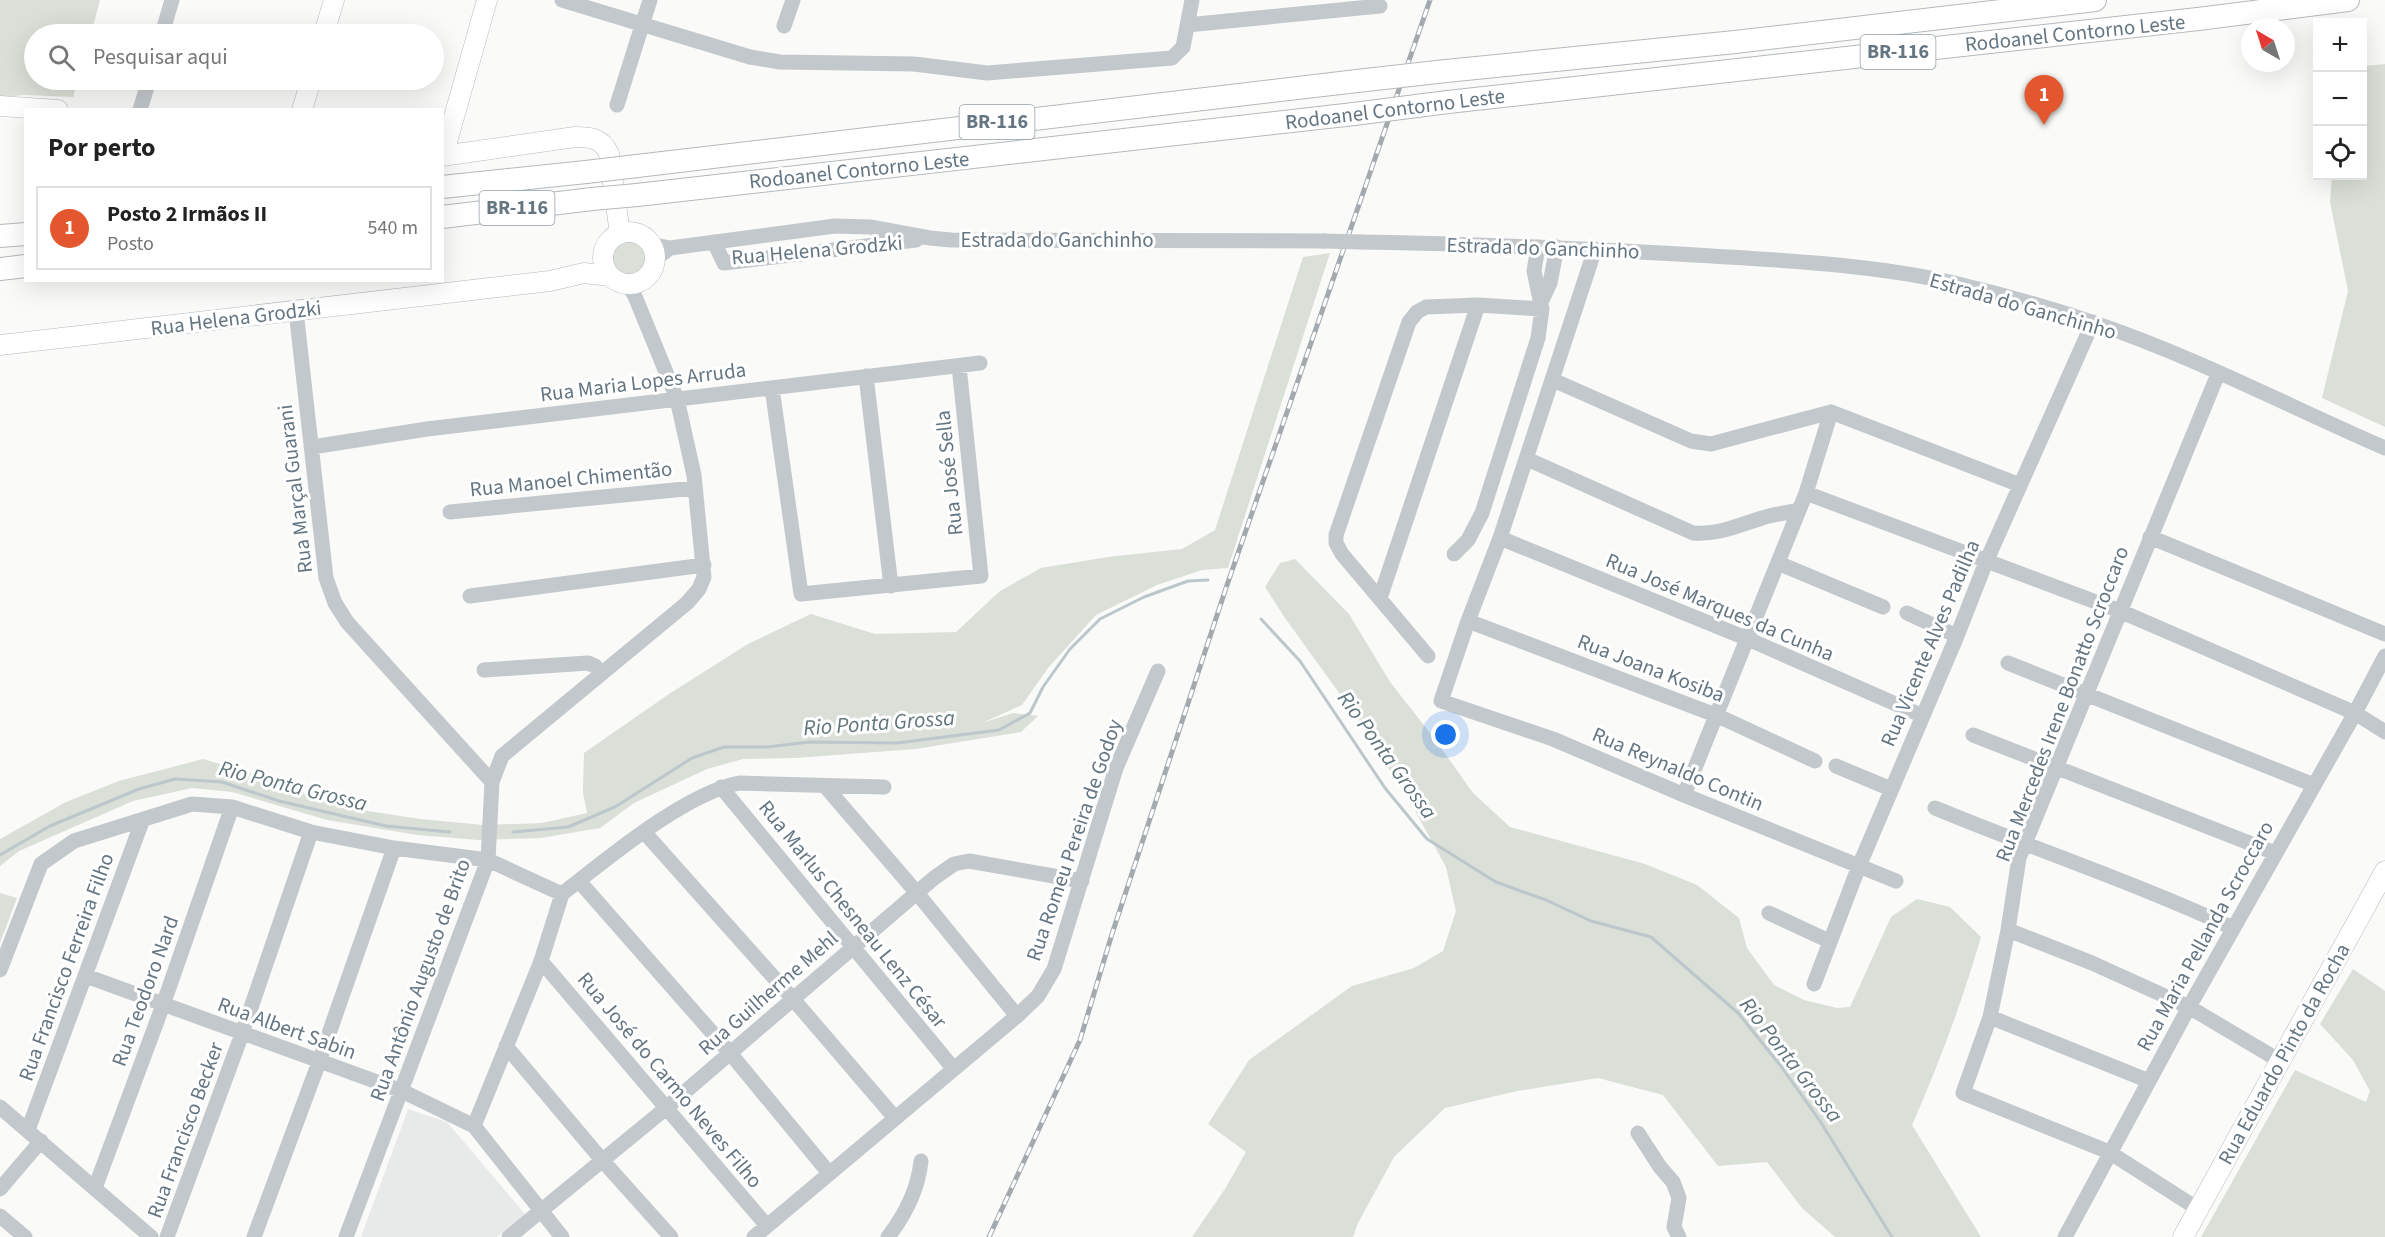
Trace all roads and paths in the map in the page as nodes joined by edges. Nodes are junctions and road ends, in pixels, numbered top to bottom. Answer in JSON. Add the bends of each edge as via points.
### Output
{"nodes":[{"id":1,"x":172,"y":0,"type":"edge"},
{"id":2,"x":334,"y":0,"type":"edge"},
{"id":3,"x":487,"y":0,"type":"edge"},
{"id":4,"x":562,"y":0,"type":"edge"},
{"id":5,"x":650,"y":0,"type":"edge"},
{"id":6,"x":794,"y":0,"type":"edge"},
{"id":7,"x":1192,"y":0,"type":"edge"},
{"id":8,"x":2095,"y":0,"type":"edge"},
{"id":9,"x":2348,"y":0,"type":"edge"},
{"id":10,"x":1380,"y":6,"type":"dead end"},
{"id":11,"x":165,"y":24,"type":"edge"},
{"id":12,"x":327,"y":24,"type":"edge"},
{"id":13,"x":643,"y":24,"type":"junction"},
{"id":14,"x":1187,"y":25,"type":"junction"},
{"id":15,"x":784,"y":26,"type":"dead end"},
{"id":16,"x":146,"y":90,"type":"edge"},
{"id":17,"x":307,"y":90,"type":"edge"},
{"id":18,"x":617,"y":105,"type":"dead end"},
{"id":19,"x":0,"y":106,"type":"edge"},
{"id":20,"x":29,"y":108,"type":"edge"},
{"id":21,"x":141,"y":108,"type":"edge"},
{"id":22,"x":303,"y":108,"type":"edge"},
{"id":23,"x":444,"y":152,"type":"edge"},
{"id":24,"x":444,"y":156,"type":"edge"},
{"id":25,"x":444,"y":188,"type":"edge"},
{"id":26,"x":444,"y":217,"type":"edge"},
{"id":27,"x":24,"y":234,"type":"edge"},
{"id":28,"x":620,"y":234,"type":"junction"},
{"id":29,"x":0,"y":236,"type":"edge"},
{"id":30,"x":930,"y":238,"type":"junction"},
{"id":31,"x":714,"y":242,"type":"junction"},
{"id":32,"x":1538,"y":247,"type":"junction"},
{"id":33,"x":1557,"y":247,"type":"junction"},
{"id":34,"x":1594,"y":249,"type":"junction"},
{"id":35,"x":652,"y":252,"type":"junction"},
{"id":36,"x":603,"y":255,"type":"junction"},
{"id":37,"x":24,"y":266,"type":"edge"},
{"id":38,"x":0,"y":268,"type":"edge"},
{"id":39,"x":1543,"y":282,"type":"junction"},
{"id":40,"x":627,"y":284,"type":"junction"},
{"id":41,"x":472,"y":290,"type":"junction"},
{"id":42,"x":1542,"y":304,"type":"junction"},
{"id":43,"x":1478,"y":305,"type":"junction"},
{"id":44,"x":296,"y":311,"type":"junction"},
{"id":45,"x":2093,"y":322,"type":"junction"},
{"id":46,"x":0,"y":345,"type":"edge"},
{"id":47,"x":980,"y":363,"type":"dead end"},
{"id":48,"x":959,"y":366,"type":"junction"},
{"id":49,"x":2218,"y":374,"type":"junction"},
{"id":50,"x":866,"y":376,"type":"junction"},
{"id":51,"x":1553,"y":380,"type":"junction"},
{"id":52,"x":772,"y":388,"type":"junction"},
{"id":53,"x":676,"y":399,"type":"junction"},
{"id":54,"x":1832,"y":412,"type":"junction"},
{"id":55,"x":312,"y":447,"type":"junction"},
{"id":56,"x":2385,"y":448,"type":"edge"},
{"id":57,"x":1527,"y":459,"type":"junction"},
{"id":58,"x":2020,"y":485,"type":"junction"},
{"id":59,"x":696,"y":488,"type":"junction"},
{"id":60,"x":1806,"y":492,"type":"junction"},
{"id":61,"x":1799,"y":510,"type":"junction"},
{"id":62,"x":450,"y":512,"type":"dead end"},
{"id":63,"x":2150,"y":537,"type":"junction"},
{"id":64,"x":1500,"y":538,"type":"junction"},
{"id":65,"x":1454,"y":554,"type":"dead end"},
{"id":66,"x":1986,"y":562,"type":"junction"},
{"id":67,"x":1779,"y":563,"type":"junction"},
{"id":68,"x":704,"y":565,"type":"junction"},
{"id":69,"x":891,"y":586,"type":"junction"},
{"id":70,"x":470,"y":596,"type":"dead end"},
{"id":71,"x":1380,"y":598,"type":"junction"},
{"id":72,"x":1883,"y":607,"type":"dead end"},
{"id":73,"x":2120,"y":611,"type":"junction"},
{"id":74,"x":1907,"y":613,"type":"dead end"},
{"id":75,"x":1468,"y":621,"type":"junction"},
{"id":76,"x":2385,"y":634,"type":"edge"},
{"id":77,"x":1957,"y":636,"type":"junction"},
{"id":78,"x":1748,"y":639,"type":"junction"},
{"id":79,"x":1428,"y":656,"type":"dead end"},
{"id":80,"x":2385,"y":656,"type":"edge"},
{"id":81,"x":2008,"y":663,"type":"dead end"},
{"id":82,"x":484,"y":670,"type":"dead end"},
{"id":83,"x":1158,"y":671,"type":"dead end"},
{"id":84,"x":601,"y":672,"type":"junction"},
{"id":85,"x":2086,"y":692,"type":"junction"},
{"id":86,"x":2355,"y":713,"type":"junction"},
{"id":87,"x":1718,"y":716,"type":"junction"},
{"id":88,"x":1923,"y":716,"type":"junction"},
{"id":89,"x":2385,"y":732,"type":"edge"},
{"id":90,"x":1973,"y":735,"type":"dead end"},
{"id":91,"x":1815,"y":761,"type":"dead end"},
{"id":92,"x":1836,"y":766,"type":"dead end"},
{"id":93,"x":2056,"y":767,"type":"junction"},
{"id":94,"x":492,"y":782,"type":"junction"},
{"id":95,"x":2314,"y":785,"type":"junction"},
{"id":96,"x":825,"y":786,"type":"junction"},
{"id":97,"x":721,"y":787,"type":"junction"},
{"id":98,"x":884,"y":787,"type":"dead end"},
{"id":99,"x":1891,"y":789,"type":"junction"},
{"id":100,"x":1684,"y":795,"type":"junction"},
{"id":101,"x":232,"y":807,"type":"junction"},
{"id":102,"x":1935,"y":808,"type":"dead end"},
{"id":103,"x":143,"y":819,"type":"junction"},
{"id":104,"x":311,"y":832,"type":"junction"},
{"id":105,"x":645,"y":833,"type":"junction"},
{"id":106,"x":2024,"y":845,"type":"junction"},
{"id":107,"x":394,"y":848,"type":"junction"},
{"id":108,"x":2275,"y":853,"type":"junction"},
{"id":109,"x":488,"y":860,"type":"junction"},
{"id":110,"x":1859,"y":866,"type":"junction"},
{"id":111,"x":2385,"y":871,"type":"edge"},
{"id":112,"x":579,"y":880,"type":"junction"},
{"id":113,"x":1082,"y":881,"type":"junction"},
{"id":114,"x":1896,"y":881,"type":"dead end"},
{"id":115,"x":916,"y":893,"type":"junction"},
{"id":116,"x":562,"y":894,"type":"junction"},
{"id":117,"x":1769,"y":913,"type":"dead end"},
{"id":118,"x":2233,"y":928,"type":"junction"},
{"id":119,"x":2008,"y":930,"type":"junction"},
{"id":120,"x":1829,"y":941,"type":"junction"},
{"id":121,"x":853,"y":947,"type":"junction"},
{"id":122,"x":541,"y":962,"type":"junction"},
{"id":123,"x":0,"y":970,"type":"edge"},
{"id":124,"x":86,"y":976,"type":"junction"},
{"id":125,"x":1814,"y":984,"type":"dead end"},
{"id":126,"x":794,"y":999,"type":"junction"},
{"id":127,"x":164,"y":1005,"type":"junction"},
{"id":128,"x":2189,"y":1007,"type":"junction"},
{"id":129,"x":1017,"y":1016,"type":"junction"},
{"id":130,"x":1990,"y":1017,"type":"junction"},
{"id":131,"x":242,"y":1034,"type":"junction"},
{"id":132,"x":506,"y":1046,"type":"junction"},
{"id":133,"x":730,"y":1053,"type":"junction"},
{"id":134,"x":2280,"y":1061,"type":"junction"},
{"id":135,"x":319,"y":1062,"type":"junction"},
{"id":136,"x":953,"y":1068,"type":"junction"},
{"id":137,"x":2149,"y":1081,"type":"junction"},
{"id":138,"x":402,"y":1091,"type":"junction"},
{"id":139,"x":0,"y":1107,"type":"edge"},
{"id":140,"x":665,"y":1109,"type":"junction"},
{"id":141,"x":895,"y":1118,"type":"junction"},
{"id":142,"x":474,"y":1126,"type":"junction"},
{"id":143,"x":28,"y":1130,"type":"junction"},
{"id":144,"x":1638,"y":1132,"type":"dead end"},
{"id":145,"x":41,"y":1141,"type":"junction"},
{"id":146,"x":2109,"y":1152,"type":"junction"},
{"id":147,"x":602,"y":1160,"type":"junction"},
{"id":148,"x":921,"y":1161,"type":"dead end"},
{"id":149,"x":829,"y":1173,"type":"junction"},
{"id":150,"x":95,"y":1188,"type":"junction"},
{"id":151,"x":0,"y":1189,"type":"edge"},
{"id":152,"x":2198,"y":1209,"type":"junction"},
{"id":153,"x":540,"y":1210,"type":"junction"},
{"id":154,"x":0,"y":1216,"type":"edge"},
{"id":155,"x":760,"y":1233,"type":"edge"},
{"id":156,"x":26,"y":1237,"type":"edge"},
{"id":157,"x":151,"y":1237,"type":"edge"},
{"id":158,"x":167,"y":1237,"type":"edge"},
{"id":159,"x":254,"y":1237,"type":"edge"},
{"id":160,"x":346,"y":1237,"type":"edge"},
{"id":161,"x":509,"y":1237,"type":"edge"},
{"id":162,"x":562,"y":1237,"type":"edge"},
{"id":163,"x":671,"y":1237,"type":"edge"},
{"id":164,"x":888,"y":1237,"type":"edge"},
{"id":165,"x":1679,"y":1237,"type":"edge"},
{"id":166,"x":2065,"y":1237,"type":"edge"},
{"id":167,"x":2183,"y":1237,"type":"edge"}],
"edges":[{"from":1,"to":11,"type":"street"},
{"from":2,"to":12,"type":"main road"},
{"from":3,"to":23,"type":"main road"},
{"from":4,"to":13,"type":"street"},
{"from":5,"to":13,"type":"street"},
{"from":6,"to":15,"type":"street"},
{"from":7,"to":14,"type":"street"},
{"from":8,"to":25,"type":"highway","name":"Rodoanel Contorno Leste","number":"BR-116","bridge":true},
{"from":9,"to":26,"type":"highway","name":"Rodoanel Contorno Leste","number":"BR-116","bridge":true},
{"from":10,"to":14,"type":"street"},
{"from":13,"to":14,"type":"street","via":[[750,57],[780,62],[914,64],[987,73],[1172,58],[1183,47]]},
{"from":13,"to":18,"type":"street"},
{"from":16,"to":21,"type":"street"},
{"from":17,"to":22,"type":"main road"},
{"from":19,"to":20,"type":"main road"},
{"from":24,"to":28,"type":"main road","via":[[575,137],[594,138],[609,154]]},
{"from":27,"to":29,"type":"highway"},
{"from":28,"to":35,"type":"main road","via":[[639,234]]},
{"from":28,"to":36,"type":"main road","via":[[609,241]]},
{"from":30,"to":31,"type":"street","name":"Estrada do Ganchinho","via":[[844,226]]},
{"from":30,"to":31,"type":"street","name":"Rua Helena Grodzki","via":[[724,263]]},
{"from":30,"to":32,"type":"street","name":"Estrada do Ganchinho","bridge":true},
{"from":31,"to":35,"type":"street","name":"Estrada do Ganchinho"},
{"from":32,"to":33,"type":"street","name":"Estrada do Ganchinho"},
{"from":32,"to":39,"type":"street","via":[[1534,271]]},
{"from":33,"to":34,"type":"street","name":"Estrada do Ganchinho"},
{"from":33,"to":39,"type":"street"},
{"from":34,"to":45,"type":"street","name":"Estrada do Ganchinho","via":[[1807,262],[1892,272],[1956,284]]},
{"from":34,"to":51,"type":"street"},
{"from":35,"to":40,"type":"main road","via":[[649,274]]},
{"from":36,"to":40,"type":"main road","via":[[603,262]]},
{"from":36,"to":41,"type":"main road","name":"Rua Helena Grodzki","via":[[581,265]]},
{"from":37,"to":38,"type":"highway"},
{"from":39,"to":42,"type":"street"},
{"from":40,"to":41,"type":"main road","name":"Rua Helena Grodzki","via":[[584,273]]},
{"from":40,"to":53,"type":"street","name":"Rua Antônio Augusto de Brito"},
{"from":41,"to":44,"type":"main road","name":"Rua Helena Grodzki"},
{"from":42,"to":43,"type":"street"},
{"from":42,"to":65,"type":"street","via":[[1538,339],[1482,513],[1468,540]]},
{"from":43,"to":71,"type":"street"},
{"from":43,"to":71,"type":"street","via":[[1426,307],[1409,322],[1336,535],[1342,554]]},
{"from":44,"to":46,"type":"main road","name":"Rua Helena Grodzki"},
{"from":44,"to":55,"type":"street","name":"Rua Marçal Guarani"},
{"from":45,"to":49,"type":"street","name":"Estrada do Ganchinho"},
{"from":45,"to":58,"type":"street","name":"Rua Vicente Alves Padilha"},
{"from":47,"to":48,"type":"street","name":"Rua Maria Lopes Arruda"},
{"from":48,"to":50,"type":"street","name":"Rua Maria Lopes Arruda"},
{"from":48,"to":69,"type":"street","name":"Rua José Sella","via":[[981,576]]},
{"from":49,"to":56,"type":"street","name":"Estrada do Ganchinho"},
{"from":49,"to":63,"type":"street","name":"Rua Mercedes Irene Bonatto Scroccaro"},
{"from":50,"to":52,"type":"street","name":"Rua Maria Lopes Arruda"},
{"from":50,"to":69,"type":"street"},
{"from":51,"to":54,"type":"street","via":[[1691,441],[1711,444]]},
{"from":51,"to":57,"type":"street"},
{"from":52,"to":53,"type":"street","name":"Rua Maria Lopes Arruda"},
{"from":52,"to":69,"type":"street","via":[[801,594]]},
{"from":53,"to":55,"type":"street","name":"Rua Maria Lopes Arruda"},
{"from":53,"to":59,"type":"street","name":"Rua Antônio Augusto de Brito"},
{"from":54,"to":58,"type":"street"},
{"from":54,"to":60,"type":"street"},
{"from":55,"to":94,"type":"street","name":"Rua Marçal Guarani","via":[[326,578],[335,603],[347,622]]},
{"from":57,"to":61,"type":"street","via":[[1693,533],[1722,532]]},
{"from":57,"to":64,"type":"street"},
{"from":58,"to":66,"type":"street","name":"Rua Vicente Alves Padilha"},
{"from":59,"to":62,"type":"street","name":"Rua Manoel Chimentão"},
{"from":59,"to":68,"type":"street","name":"Rua Antônio Augusto de Brito"},
{"from":60,"to":61,"type":"street"},
{"from":60,"to":66,"type":"street"},
{"from":61,"to":67,"type":"street"},
{"from":63,"to":73,"type":"street","name":"Rua Mercedes Irene Bonatto Scroccaro"},
{"from":63,"to":76,"type":"street"},
{"from":64,"to":75,"type":"street"},
{"from":64,"to":78,"type":"street","name":"Rua José Marques da Cunha"},
{"from":66,"to":73,"type":"street"},
{"from":66,"to":77,"type":"street","name":"Rua Vicente Alves Padilha"},
{"from":67,"to":72,"type":"street"},
{"from":67,"to":78,"type":"street"},
{"from":68,"to":70,"type":"street"},
{"from":68,"to":84,"type":"street","name":"Rua Antônio Augusto de Brito","via":[[699,589],[687,603]]},
{"from":71,"to":79,"type":"street"},
{"from":73,"to":85,"type":"street","name":"Rua Mercedes Irene Bonatto Scroccaro"},
{"from":73,"to":86,"type":"street"},
{"from":74,"to":77,"type":"street"},
{"from":75,"to":87,"type":"street","name":"Rua Joana Kosiba"},
{"from":75,"to":100,"type":"street","name":"Rua Reynaldo Contin","via":[[1441,701],[1553,739]]},
{"from":77,"to":88,"type":"street","name":"Rua Vicente Alves Padilha"},
{"from":78,"to":87,"type":"street"},
{"from":78,"to":88,"type":"street","name":"Rua José Marques da Cunha"},
{"from":80,"to":86,"type":"street","name":"Rua Maria Pellanda Scroccaro"},
{"from":81,"to":85,"type":"street"},
{"from":82,"to":84,"type":"street","via":[[588,663]]},
{"from":83,"to":113,"type":"street","name":"Rua Romeu Pereira de Godoy","via":[[1116,768]]},
{"from":84,"to":94,"type":"street","name":"Rua Antônio Augusto de Brito","via":[[502,756]]},
{"from":85,"to":93,"type":"street","name":"Rua Mercedes Irene Bonatto Scroccaro"},
{"from":85,"to":95,"type":"street"},
{"from":86,"to":89,"type":"street"},
{"from":86,"to":95,"type":"street","name":"Rua Maria Pellanda Scroccaro"},
{"from":87,"to":91,"type":"street","name":"Rua Joana Kosiba"},
{"from":87,"to":100,"type":"street"},
{"from":88,"to":99,"type":"street","name":"Rua Vicente Alves Padilha"},
{"from":90,"to":93,"type":"street"},
{"from":92,"to":99,"type":"street"},
{"from":93,"to":106,"type":"street","name":"Rua Mercedes Irene Bonatto Scroccaro"},
{"from":93,"to":108,"type":"street"},
{"from":94,"to":109,"type":"street","name":"Rua Antônio Augusto de Brito"},
{"from":95,"to":108,"type":"street","name":"Rua Maria Pellanda Scroccaro"},
{"from":96,"to":97,"type":"street","via":[[739,783]]},
{"from":96,"to":98,"type":"street"},
{"from":96,"to":115,"type":"street"},
{"from":97,"to":105,"type":"street"},
{"from":97,"to":121,"type":"street","name":"Rua Marlus Chesneau Lenz César"},
{"from":99,"to":110,"type":"street","name":"Rua Vicente Alves Padilha"},
{"from":100,"to":110,"type":"street","name":"Rua Reynaldo Contin"},
{"from":101,"to":103,"type":"street","via":[[192,804]]},
{"from":101,"to":104,"type":"street"},
{"from":101,"to":127,"type":"street","name":"Rua Teodoro Nard"},
{"from":102,"to":106,"type":"street"},
{"from":103,"to":123,"type":"street","via":[[74,841],[41,864]]},
{"from":103,"to":124,"type":"street","name":"Rua Francisco Ferreira Filho"},
{"from":104,"to":107,"type":"street"},
{"from":104,"to":131,"type":"street","name":"Rua Francisco Becker"},
{"from":105,"to":112,"type":"street"},
{"from":105,"to":126,"type":"street"},
{"from":106,"to":118,"type":"street","via":[[2107,874]]},
{"from":106,"to":119,"type":"street","name":"Rua Mercedes Irene Bonatto Scroccaro"},
{"from":107,"to":109,"type":"street"},
{"from":107,"to":135,"type":"street"},
{"from":108,"to":118,"type":"street","name":"Rua Maria Pellanda Scroccaro"},
{"from":109,"to":116,"type":"street"},
{"from":109,"to":138,"type":"street","name":"Rua Antônio Augusto de Brito"},
{"from":110,"to":114,"type":"street","name":"Rua Reynaldo Contin"},
{"from":110,"to":120,"type":"street","name":"Rua Vicente Alves Padilha"},
{"from":111,"to":134,"type":"main road","name":"Rua Eduardo Pinto da Rocha"},
{"from":112,"to":116,"type":"street"},
{"from":112,"to":133,"type":"street"},
{"from":113,"to":115,"type":"street","name":"Rua Guilherme Mehl","via":[[961,861]]},
{"from":113,"to":129,"type":"street","name":"Rua Romeu Pereira de Godoy","via":[[1054,969],[1038,996]]},
{"from":115,"to":121,"type":"street","name":"Rua Guilherme Mehl"},
{"from":115,"to":129,"type":"street"},
{"from":116,"to":122,"type":"street"},
{"from":117,"to":120,"type":"street"},
{"from":118,"to":128,"type":"street","name":"Rua Maria Pellanda Scroccaro"},
{"from":119,"to":128,"type":"street"},
{"from":119,"to":130,"type":"street","name":"Rua Mercedes Irene Bonatto Scroccaro"},
{"from":120,"to":125,"type":"street","name":"Rua Vicente Alves Padilha"},
{"from":121,"to":126,"type":"street","name":"Rua Guilherme Mehl"},
{"from":121,"to":136,"type":"street","name":"Rua Marlus Chesneau Lenz César"},
{"from":122,"to":132,"type":"street"},
{"from":122,"to":140,"type":"street","name":"Rua José do Carmo Neves Filho"},
{"from":124,"to":127,"type":"street","name":"Rua Albert Sabin"},
{"from":124,"to":143,"type":"street","name":"Rua Francisco Ferreira Filho"},
{"from":126,"to":133,"type":"street","name":"Rua Guilherme Mehl"},
{"from":126,"to":141,"type":"street"},
{"from":127,"to":131,"type":"street","name":"Rua Albert Sabin"},
{"from":127,"to":150,"type":"street","name":"Rua Teodoro Nard"},
{"from":128,"to":134,"type":"street"},
{"from":128,"to":137,"type":"street","name":"Rua Maria Pellanda Scroccaro"},
{"from":129,"to":136,"type":"street","name":"Rua Romeu Pereira de Godoy"},
{"from":130,"to":137,"type":"street"},
{"from":130,"to":146,"type":"street","name":"Rua Mercedes Irene Bonatto Scroccaro","via":[[1963,1093]]},
{"from":131,"to":135,"type":"street","name":"Rua Albert Sabin"},
{"from":131,"to":158,"type":"street","name":"Rua Francisco Becker"},
{"from":132,"to":142,"type":"street"},
{"from":132,"to":147,"type":"street"},
{"from":133,"to":140,"type":"street","name":"Rua Guilherme Mehl"},
{"from":133,"to":149,"type":"street"},
{"from":134,"to":152,"type":"main road","name":"Rua Eduardo Pinto da Rocha"},
{"from":135,"to":138,"type":"street","name":"Rua Albert Sabin"},
{"from":135,"to":159,"type":"street"},
{"from":136,"to":141,"type":"street","name":"Rua Romeu Pereira de Godoy"},
{"from":137,"to":146,"type":"street","name":"Rua Maria Pellanda Scroccaro"},
{"from":138,"to":142,"type":"street","name":"Rua Albert Sabin"},
{"from":138,"to":160,"type":"street","name":"Rua Antônio Augusto de Brito"},
{"from":139,"to":143,"type":"street"},
{"from":140,"to":147,"type":"street","name":"Rua Guilherme Mehl"},
{"from":140,"to":155,"type":"street","name":"Rua José do Carmo Neves Filho"},
{"from":141,"to":149,"type":"street","name":"Rua Romeu Pereira de Godoy"},
{"from":142,"to":153,"type":"street","name":"Rua Albert Sabin"},
{"from":143,"to":145,"type":"street"},
{"from":144,"to":165,"type":"street","via":[[1673,1182],[1679,1198],[1674,1227]]},
{"from":145,"to":150,"type":"street"},
{"from":145,"to":151,"type":"street"},
{"from":146,"to":152,"type":"street"},
{"from":146,"to":166,"type":"street","name":"Rua Maria Pellanda Scroccaro"},
{"from":147,"to":153,"type":"street","name":"Rua Guilherme Mehl"},
{"from":147,"to":163,"type":"street"},
{"from":148,"to":164,"type":"street","via":[[912,1197]]},
{"from":149,"to":155,"type":"street","name":"Rua Romeu Pereira de Godoy"},
{"from":150,"to":157,"type":"street"},
{"from":152,"to":167,"type":"main road","name":"Rua Eduardo Pinto da Rocha"},
{"from":153,"to":161,"type":"street","name":"Rua Guilherme Mehl"},
{"from":153,"to":162,"type":"street","name":"Rua Albert Sabin"},
{"from":154,"to":156,"type":"street"}]}
